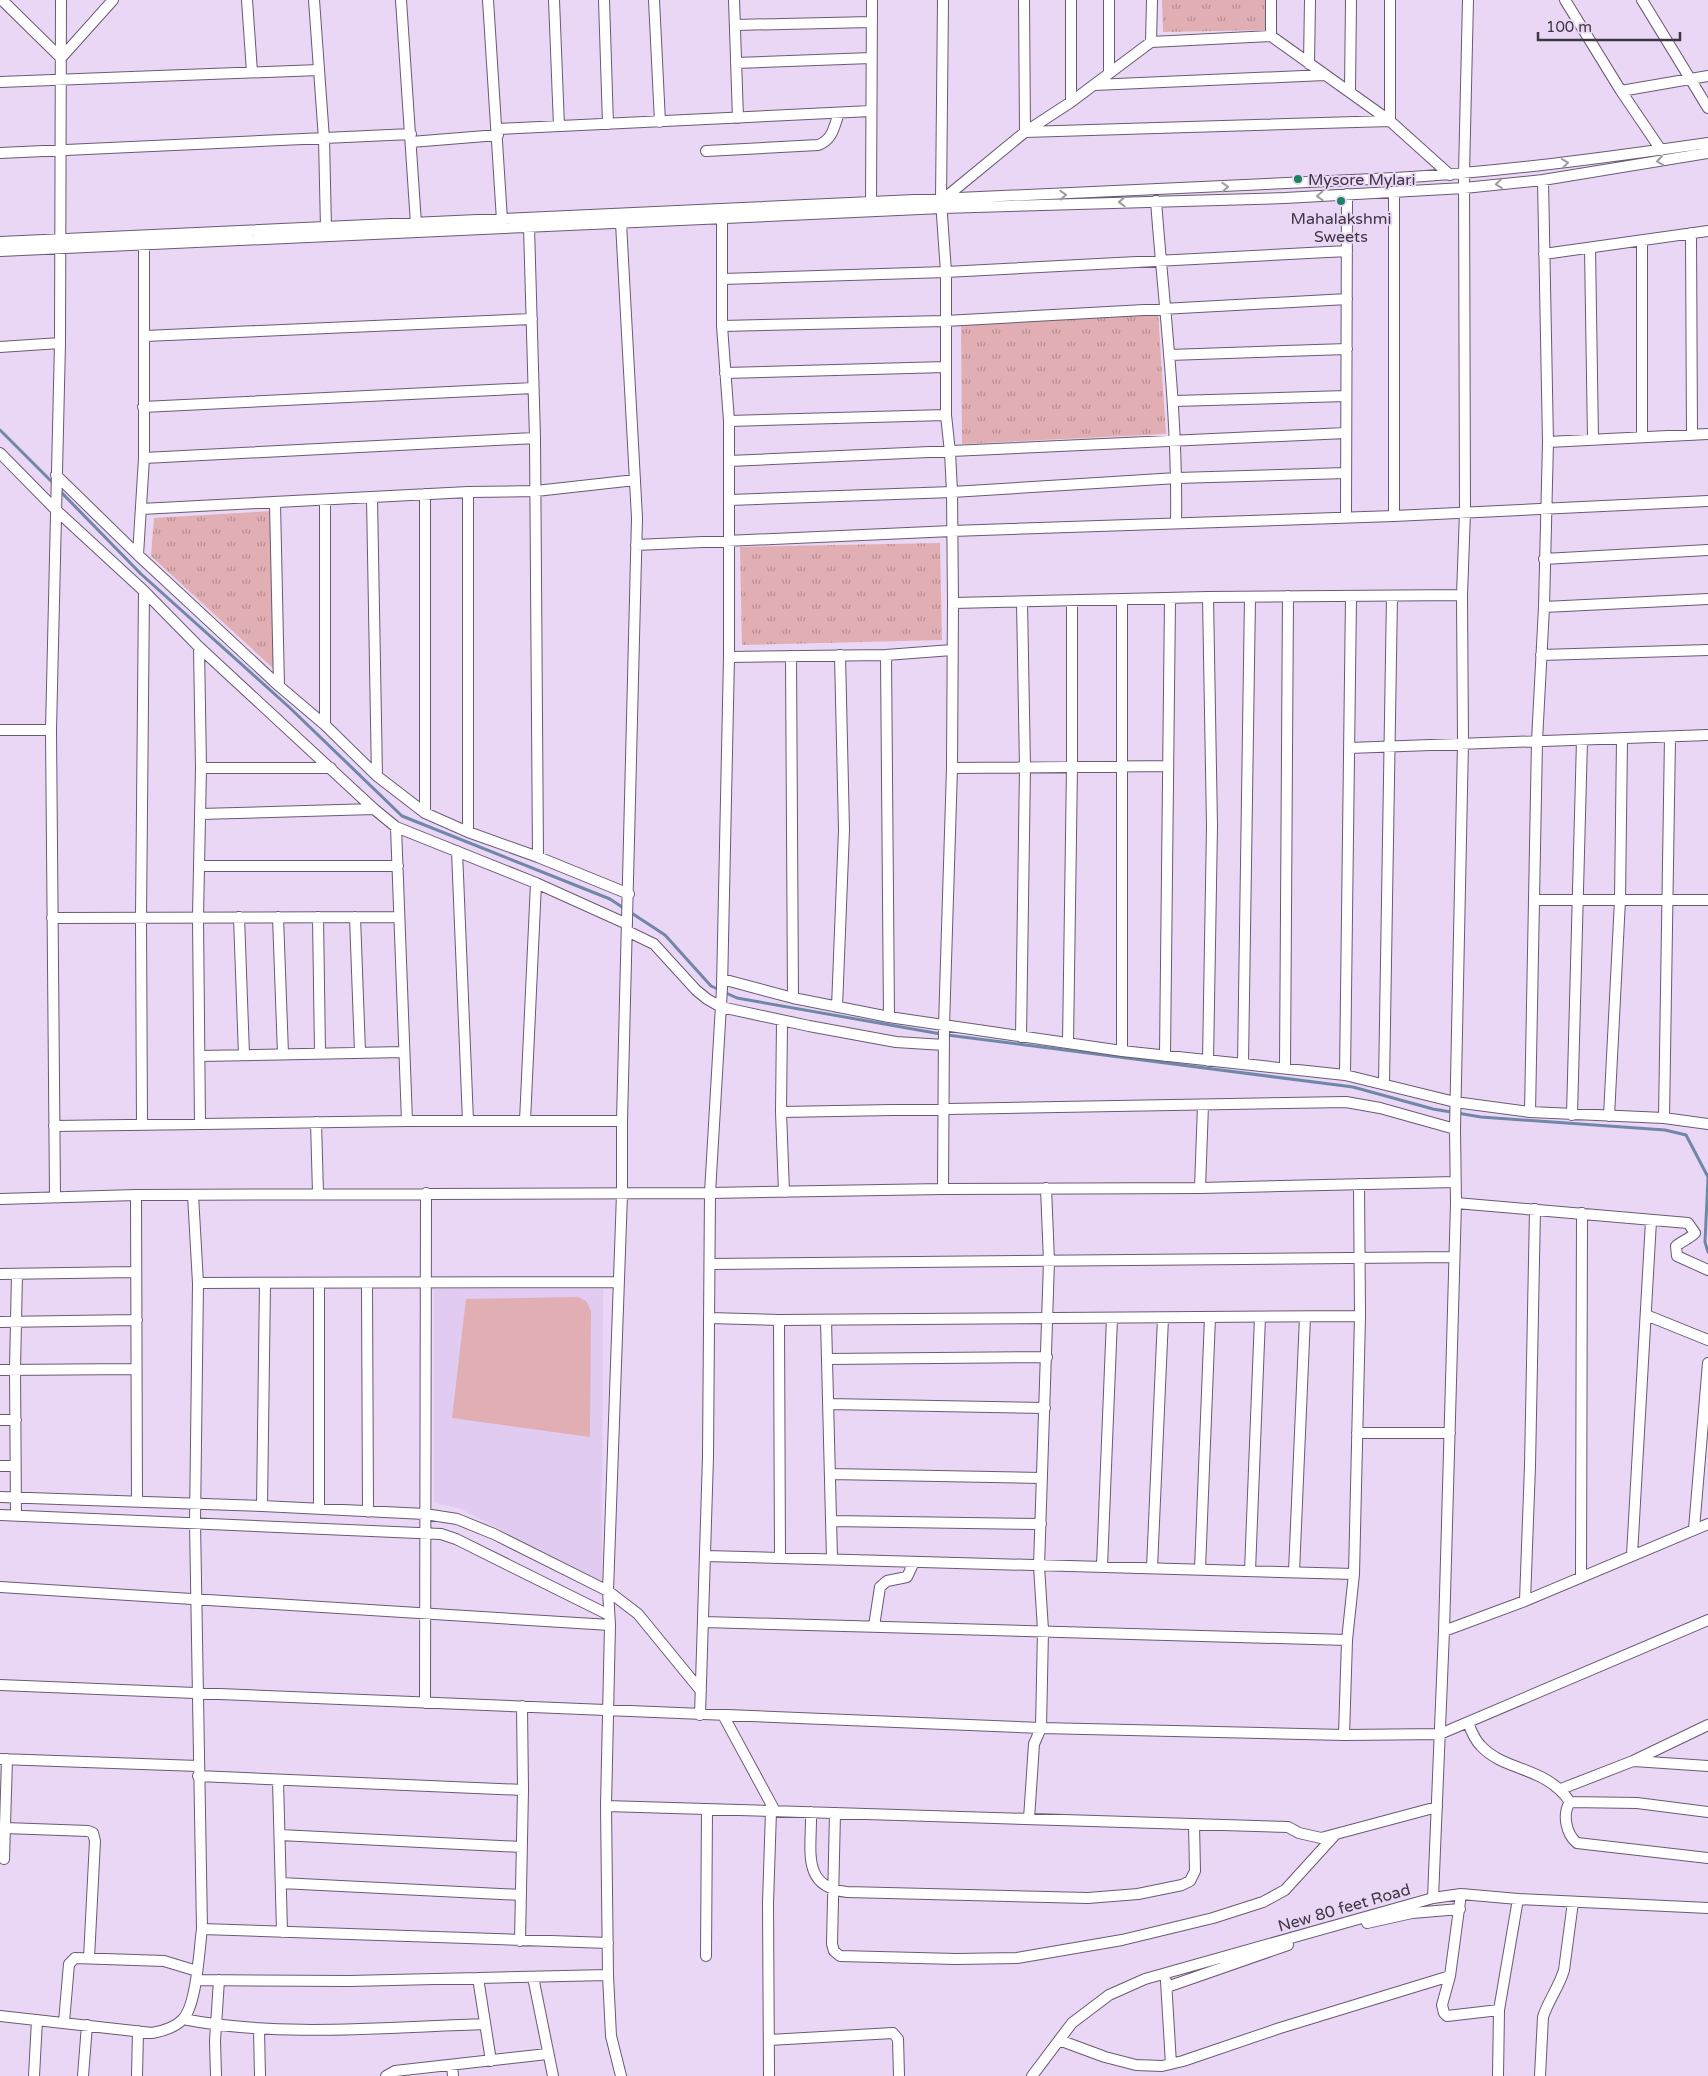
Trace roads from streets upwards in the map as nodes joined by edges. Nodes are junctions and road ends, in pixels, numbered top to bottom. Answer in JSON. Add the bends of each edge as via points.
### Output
{"nodes":[{"id":1,"x":2,"y":0,"type":"edge"},
{"id":2,"x":61,"y":0,"type":"edge"},
{"id":3,"x":113,"y":0,"type":"edge"},
{"id":4,"x":247,"y":0,"type":"edge"},
{"id":5,"x":314,"y":0,"type":"edge"},
{"id":6,"x":401,"y":0,"type":"edge"},
{"id":7,"x":488,"y":0,"type":"edge"},
{"id":8,"x":554,"y":0,"type":"edge"},
{"id":9,"x":604,"y":0,"type":"edge"},
{"id":10,"x":654,"y":0,"type":"edge"},
{"id":11,"x":734,"y":0,"type":"edge"},
{"id":12,"x":872,"y":0,"type":"edge"},
{"id":13,"x":943,"y":0,"type":"edge"},
{"id":14,"x":1024,"y":0,"type":"edge"},
{"id":15,"x":1071,"y":0,"type":"edge"},
{"id":16,"x":1109,"y":0,"type":"edge"},
{"id":17,"x":1152,"y":0,"type":"edge"},
{"id":18,"x":1271,"y":0,"type":"edge"},
{"id":19,"x":1310,"y":0,"type":"edge"},
{"id":20,"x":1350,"y":0,"type":"edge"},
{"id":21,"x":1390,"y":0,"type":"edge"},
{"id":22,"x":1468,"y":0,"type":"edge"},
{"id":23,"x":1565,"y":0,"type":"edge"},
{"id":24,"x":1642,"y":0,"type":"edge"},
{"id":25,"x":872,"y":22,"type":"junction"},
{"id":26,"x":735,"y":25,"type":"junction"},
{"id":27,"x":1271,"y":36,"type":"junction"},
{"id":28,"x":1151,"y":42,"type":"junction"},
{"id":29,"x":61,"y":58,"type":"junction"},
{"id":30,"x":871,"y":58,"type":"junction"},
{"id":31,"x":736,"y":63,"type":"junction"},
{"id":32,"x":1309,"y":64,"type":"junction"},
{"id":33,"x":319,"y":70,"type":"junction"},
{"id":34,"x":252,"y":72,"type":"junction"},
{"id":35,"x":1110,"y":73,"type":"junction"},
{"id":36,"x":1325,"y":75,"type":"junction"},
{"id":37,"x":1708,"y":76,"type":"edge"},
{"id":38,"x":62,"y":78,"type":"junction"},
{"id":39,"x":1691,"y":79,"type":"junction"},
{"id":40,"x":0,"y":82,"type":"edge"},
{"id":41,"x":1094,"y":85,"type":"junction"},
{"id":42,"x":1350,"y":91,"type":"junction"},
{"id":43,"x":1621,"y":91,"type":"junction"},
{"id":44,"x":1072,"y":102,"type":"junction"},
{"id":45,"x":1708,"y":108,"type":"edge"},
{"id":46,"x":870,"y":111,"type":"junction"},
{"id":47,"x":839,"y":113,"type":"junction"},
{"id":48,"x":738,"y":118,"type":"junction"},
{"id":49,"x":1390,"y":121,"type":"junction"},
{"id":50,"x":660,"y":122,"type":"junction"},
{"id":51,"x":608,"y":124,"type":"junction"},
{"id":52,"x":559,"y":126,"type":"junction"},
{"id":53,"x":497,"y":132,"type":"junction"},
{"id":54,"x":1025,"y":132,"type":"junction"},
{"id":55,"x":411,"y":138,"type":"junction"},
{"id":56,"x":324,"y":139,"type":"junction"},
{"id":57,"x":1708,"y":143,"type":"edge"},
{"id":58,"x":60,"y":150,"type":"junction"},
{"id":59,"x":1661,"y":150,"type":"junction"},
{"id":60,"x":706,"y":151,"type":"dead end"},
{"id":61,"x":0,"y":152,"type":"edge"},
{"id":62,"x":1708,"y":153,"type":"edge"},
{"id":63,"x":1464,"y":174,"type":"junction"},
{"id":64,"x":1450,"y":175,"type":"junction"},
{"id":65,"x":1543,"y":180,"type":"junction"},
{"id":66,"x":1464,"y":188,"type":"junction"},
{"id":67,"x":1394,"y":192,"type":"junction"},
{"id":68,"x":1347,"y":194,"type":"junction"},
{"id":69,"x":1156,"y":201,"type":"junction"},
{"id":70,"x":871,"y":204,"type":"junction"},
{"id":71,"x":942,"y":204,"type":"junction"},
{"id":72,"x":722,"y":218,"type":"junction"},
{"id":73,"x":502,"y":220,"type":"junction"},
{"id":74,"x":621,"y":223,"type":"junction"},
{"id":75,"x":416,"y":224,"type":"junction"},
{"id":76,"x":529,"y":227,"type":"junction"},
{"id":77,"x":326,"y":228,"type":"junction"},
{"id":78,"x":1708,"y":231,"type":"edge"},
{"id":79,"x":1690,"y":233,"type":"junction"},
{"id":80,"x":1642,"y":241,"type":"junction"},
{"id":81,"x":0,"y":242,"type":"edge"},
{"id":82,"x":60,"y":244,"type":"junction"},
{"id":83,"x":144,"y":244,"type":"junction"},
{"id":84,"x":1590,"y":248,"type":"junction"},
{"id":85,"x":0,"y":251,"type":"edge"},
{"id":86,"x":1347,"y":251,"type":"junction"},
{"id":87,"x":1544,"y":254,"type":"junction"},
{"id":88,"x":1160,"y":259,"type":"junction"},
{"id":89,"x":946,"y":272,"type":"junction"},
{"id":90,"x":722,"y":279,"type":"junction"},
{"id":91,"x":1347,"y":299,"type":"junction"},
{"id":92,"x":1165,"y":308,"type":"junction"},
{"id":93,"x":532,"y":319,"type":"junction"},
{"id":94,"x":945,"y":320,"type":"junction"},
{"id":95,"x":722,"y":326,"type":"junction"},
{"id":96,"x":144,"y":336,"type":"junction"},
{"id":97,"x":60,"y":343,"type":"junction"},
{"id":98,"x":0,"y":346,"type":"edge"},
{"id":99,"x":1347,"y":349,"type":"junction"},
{"id":100,"x":1169,"y":355,"type":"junction"},
{"id":101,"x":946,"y":367,"type":"junction"},
{"id":102,"x":725,"y":373,"type":"junction"},
{"id":103,"x":533,"y":388,"type":"junction"},
{"id":104,"x":1346,"y":396,"type":"junction"},
{"id":105,"x":1174,"y":401,"type":"junction"},
{"id":106,"x":143,"y":407,"type":"junction"},
{"id":107,"x":946,"y":415,"type":"junction"},
{"id":108,"x":729,"y":421,"type":"junction"},
{"id":109,"x":1346,"y":434,"type":"junction"},
{"id":110,"x":1692,"y":434,"type":"junction"},
{"id":111,"x":1708,"y":434,"type":"edge"},
{"id":112,"x":1642,"y":437,"type":"junction"},
{"id":113,"x":535,"y":438,"type":"junction"},
{"id":114,"x":1593,"y":439,"type":"junction"},
{"id":115,"x":1175,"y":441,"type":"junction"},
{"id":116,"x":1548,"y":442,"type":"junction"},
{"id":117,"x":950,"y":452,"type":"junction"},
{"id":118,"x":0,"y":453,"type":"edge"},
{"id":119,"x":144,"y":458,"type":"junction"},
{"id":120,"x":729,"y":461,"type":"junction"},
{"id":121,"x":1346,"y":473,"type":"junction"},
{"id":122,"x":56,"y":475,"type":"junction"},
{"id":123,"x":1177,"y":478,"type":"junction"},
{"id":124,"x":635,"y":480,"type":"junction"},
{"id":125,"x":536,"y":490,"type":"junction"},
{"id":126,"x":468,"y":492,"type":"junction"},
{"id":127,"x":952,"y":492,"type":"junction"},
{"id":128,"x":425,"y":494,"type":"junction"},
{"id":129,"x":372,"y":498,"type":"junction"},
{"id":130,"x":326,"y":500,"type":"junction"},
{"id":131,"x":730,"y":500,"type":"junction"},
{"id":132,"x":1708,"y":501,"type":"edge"},
{"id":133,"x":275,"y":503,"type":"junction"},
{"id":134,"x":141,"y":509,"type":"junction"},
{"id":135,"x":1546,"y":509,"type":"junction"},
{"id":136,"x":56,"y":510,"type":"junction"},
{"id":137,"x":1465,"y":512,"type":"junction"},
{"id":138,"x":1394,"y":516,"type":"junction"},
{"id":139,"x":1346,"y":518,"type":"junction"},
{"id":140,"x":1176,"y":523,"type":"junction"},
{"id":141,"x":952,"y":531,"type":"junction"},
{"id":142,"x":730,"y":541,"type":"junction"},
{"id":143,"x":636,"y":545,"type":"junction"},
{"id":144,"x":1708,"y":550,"type":"edge"},
{"id":145,"x":138,"y":556,"type":"junction"},
{"id":146,"x":1544,"y":559,"type":"junction"},
{"id":147,"x":144,"y":591,"type":"junction"},
{"id":148,"x":1462,"y":595,"type":"junction"},
{"id":149,"x":1288,"y":596,"type":"junction"},
{"id":150,"x":1392,"y":596,"type":"junction"},
{"id":151,"x":1208,"y":597,"type":"junction"},
{"id":152,"x":1250,"y":597,"type":"junction"},
{"id":153,"x":1351,"y":597,"type":"junction"},
{"id":154,"x":1170,"y":599,"type":"junction"},
{"id":155,"x":1708,"y":599,"type":"edge"},
{"id":156,"x":1072,"y":601,"type":"junction"},
{"id":157,"x":1122,"y":601,"type":"junction"},
{"id":158,"x":1022,"y":602,"type":"junction"},
{"id":159,"x":953,"y":603,"type":"junction"},
{"id":160,"x":1544,"y":607,"type":"junction"},
{"id":161,"x":199,"y":647,"type":"junction"},
{"id":162,"x":952,"y":650,"type":"junction"},
{"id":163,"x":1708,"y":650,"type":"edge"},
{"id":164,"x":1541,"y":654,"type":"junction"},
{"id":165,"x":886,"y":655,"type":"junction"},
{"id":166,"x":791,"y":656,"type":"junction"},
{"id":167,"x":840,"y":656,"type":"junction"},
{"id":168,"x":729,"y":657,"type":"junction"},
{"id":169,"x":279,"y":686,"type":"junction"},
{"id":170,"x":325,"y":725,"type":"junction"},
{"id":171,"x":0,"y":730,"type":"edge"},
{"id":172,"x":51,"y":730,"type":"junction"},
{"id":173,"x":1708,"y":735,"type":"edge"},
{"id":174,"x":1670,"y":737,"type":"junction"},
{"id":175,"x":1622,"y":738,"type":"junction"},
{"id":176,"x":1582,"y":740,"type":"junction"},
{"id":177,"x":1537,"y":741,"type":"junction"},
{"id":178,"x":1463,"y":742,"type":"junction"},
{"id":179,"x":1390,"y":747,"type":"junction"},
{"id":180,"x":1349,"y":748,"type":"junction"},
{"id":181,"x":1123,"y":766,"type":"junction"},
{"id":182,"x":1168,"y":766,"type":"junction"},
{"id":183,"x":1025,"y":767,"type":"junction"},
{"id":184,"x":1072,"y":767,"type":"junction"},
{"id":185,"x":201,"y":768,"type":"junction"},
{"id":186,"x":331,"y":768,"type":"junction"},
{"id":187,"x":952,"y":768,"type":"junction"},
{"id":188,"x":377,"y":776,"type":"junction"},
{"id":189,"x":374,"y":809,"type":"junction"},
{"id":190,"x":425,"y":813,"type":"junction"},
{"id":191,"x":200,"y":814,"type":"junction"},
{"id":192,"x":396,"y":827,"type":"junction"},
{"id":193,"x":468,"y":832,"type":"junction"},
{"id":194,"x":457,"y":851,"type":"junction"},
{"id":195,"x":538,"y":857,"type":"junction"},
{"id":196,"x":199,"y":866,"type":"junction"},
{"id":197,"x":398,"y":866,"type":"junction"},
{"id":198,"x":536,"y":883,"type":"junction"},
{"id":199,"x":628,"y":894,"type":"junction"},
{"id":200,"x":1578,"y":899,"type":"junction"},
{"id":201,"x":1666,"y":899,"type":"junction"},
{"id":202,"x":1535,"y":900,"type":"junction"},
{"id":203,"x":1620,"y":900,"type":"junction"},
{"id":204,"x":1708,"y":900,"type":"edge"},
{"id":205,"x":398,"y":916,"type":"junction"},
{"id":206,"x":141,"y":917,"type":"junction"},
{"id":207,"x":239,"y":917,"type":"junction"},
{"id":208,"x":278,"y":917,"type":"junction"},
{"id":209,"x":318,"y":917,"type":"junction"},
{"id":210,"x":355,"y":917,"type":"junction"},
{"id":211,"x":52,"y":918,"type":"junction"},
{"id":212,"x":198,"y":918,"type":"junction"},
{"id":213,"x":627,"y":927,"type":"junction"},
{"id":214,"x":722,"y":984,"type":"junction"},
{"id":215,"x":793,"y":998,"type":"junction"},
{"id":216,"x":721,"y":1004,"type":"junction"},
{"id":217,"x":837,"y":1007,"type":"junction"},
{"id":218,"x":890,"y":1017,"type":"junction"},
{"id":219,"x":782,"y":1021,"type":"junction"},
{"id":220,"x":944,"y":1026,"type":"junction"},
{"id":221,"x":1021,"y":1037,"type":"junction"},
{"id":222,"x":1068,"y":1043,"type":"junction"},
{"id":223,"x":944,"y":1045,"type":"junction"},
{"id":224,"x":1122,"y":1051,"type":"junction"},
{"id":225,"x":360,"y":1052,"type":"junction"},
{"id":226,"x":404,"y":1052,"type":"junction"},
{"id":227,"x":320,"y":1053,"type":"junction"},
{"id":228,"x":283,"y":1054,"type":"junction"},
{"id":229,"x":244,"y":1055,"type":"junction"},
{"id":230,"x":200,"y":1056,"type":"junction"},
{"id":231,"x":1165,"y":1056,"type":"junction"},
{"id":232,"x":1208,"y":1061,"type":"junction"},
{"id":233,"x":1243,"y":1064,"type":"junction"},
{"id":234,"x":1285,"y":1068,"type":"junction"},
{"id":235,"x":1345,"y":1075,"type":"junction"},
{"id":236,"x":1384,"y":1084,"type":"junction"},
{"id":237,"x":1455,"y":1102,"type":"junction"},
{"id":238,"x":1203,"y":1105,"type":"junction"},
{"id":239,"x":944,"y":1108,"type":"junction"},
{"id":240,"x":781,"y":1112,"type":"junction"},
{"id":241,"x":1530,"y":1112,"type":"junction"},
{"id":242,"x":1572,"y":1115,"type":"junction"},
{"id":243,"x":1609,"y":1116,"type":"junction"},
{"id":244,"x":1664,"y":1118,"type":"junction"},
{"id":245,"x":407,"y":1121,"type":"junction"},
{"id":246,"x":468,"y":1121,"type":"junction"},
{"id":247,"x":524,"y":1121,"type":"junction"},
{"id":248,"x":622,"y":1121,"type":"junction"},
{"id":249,"x":316,"y":1122,"type":"junction"},
{"id":250,"x":200,"y":1124,"type":"junction"},
{"id":251,"x":1708,"y":1124,"type":"edge"},
{"id":252,"x":142,"y":1125,"type":"junction"},
{"id":253,"x":54,"y":1126,"type":"junction"},
{"id":254,"x":1455,"y":1129,"type":"junction"},
{"id":255,"x":1455,"y":1182,"type":"junction"},
{"id":256,"x":1359,"y":1184,"type":"junction"},
{"id":257,"x":1046,"y":1188,"type":"junction"},
{"id":258,"x":1200,"y":1188,"type":"junction"},
{"id":259,"x":943,"y":1189,"type":"junction"},
{"id":260,"x":784,"y":1192,"type":"junction"},
{"id":261,"x":318,"y":1193,"type":"junction"},
{"id":262,"x":426,"y":1193,"type":"junction"},
{"id":263,"x":710,"y":1193,"type":"junction"},
{"id":264,"x":622,"y":1194,"type":"junction"},
{"id":265,"x":136,"y":1195,"type":"junction"},
{"id":266,"x":55,"y":1196,"type":"junction"},
{"id":267,"x":193,"y":1196,"type":"junction"},
{"id":268,"x":0,"y":1199,"type":"edge"},
{"id":269,"x":1456,"y":1203,"type":"junction"},
{"id":270,"x":1535,"y":1209,"type":"junction"},
{"id":271,"x":1582,"y":1213,"type":"junction"},
{"id":272,"x":1651,"y":1221,"type":"junction"},
{"id":273,"x":1359,"y":1258,"type":"junction"},
{"id":274,"x":1454,"y":1258,"type":"junction"},
{"id":275,"x":1049,"y":1261,"type":"junction"},
{"id":276,"x":710,"y":1264,"type":"junction"},
{"id":277,"x":1708,"y":1270,"type":"edge"},
{"id":278,"x":136,"y":1272,"type":"junction"},
{"id":279,"x":0,"y":1274,"type":"edge"},
{"id":280,"x":17,"y":1274,"type":"junction"},
{"id":281,"x":618,"y":1282,"type":"junction"},
{"id":282,"x":198,"y":1283,"type":"junction"},
{"id":283,"x":265,"y":1283,"type":"junction"},
{"id":284,"x":319,"y":1284,"type":"junction"},
{"id":285,"x":367,"y":1284,"type":"junction"},
{"id":286,"x":425,"y":1284,"type":"junction"},
{"id":287,"x":1646,"y":1315,"type":"junction"},
{"id":288,"x":1360,"y":1316,"type":"junction"},
{"id":289,"x":1210,"y":1317,"type":"junction"},
{"id":290,"x":1260,"y":1317,"type":"junction"},
{"id":291,"x":1305,"y":1317,"type":"junction"},
{"id":292,"x":709,"y":1318,"type":"junction"},
{"id":293,"x":1048,"y":1318,"type":"junction"},
{"id":294,"x":1112,"y":1318,"type":"junction"},
{"id":295,"x":1163,"y":1318,"type":"junction"},
{"id":296,"x":137,"y":1320,"type":"junction"},
{"id":297,"x":779,"y":1320,"type":"junction"},
{"id":298,"x":826,"y":1320,"type":"junction"},
{"id":299,"x":0,"y":1322,"type":"edge"},
{"id":300,"x":17,"y":1322,"type":"junction"},
{"id":301,"x":1708,"y":1340,"type":"edge"},
{"id":302,"x":1047,"y":1357,"type":"junction"},
{"id":303,"x":827,"y":1359,"type":"junction"},
{"id":304,"x":1708,"y":1363,"type":"edge"},
{"id":305,"x":15,"y":1369,"type":"junction"},
{"id":306,"x":136,"y":1369,"type":"junction"},
{"id":307,"x":0,"y":1370,"type":"edge"},
{"id":308,"x":828,"y":1404,"type":"junction"},
{"id":309,"x":1045,"y":1408,"type":"junction"},
{"id":310,"x":0,"y":1420,"type":"edge"},
{"id":311,"x":16,"y":1420,"type":"junction"},
{"id":312,"x":1357,"y":1433,"type":"junction"},
{"id":313,"x":1450,"y":1433,"type":"junction"},
{"id":314,"x":0,"y":1466,"type":"edge"},
{"id":315,"x":15,"y":1466,"type":"junction"},
{"id":316,"x":830,"y":1474,"type":"junction"},
{"id":317,"x":1042,"y":1478,"type":"junction"},
{"id":318,"x":0,"y":1497,"type":"edge"},
{"id":319,"x":16,"y":1498,"type":"junction"},
{"id":320,"x":137,"y":1502,"type":"junction"},
{"id":321,"x":196,"y":1504,"type":"junction"},
{"id":322,"x":262,"y":1506,"type":"junction"},
{"id":323,"x":319,"y":1509,"type":"junction"},
{"id":324,"x":368,"y":1512,"type":"junction"},
{"id":325,"x":425,"y":1514,"type":"junction"},
{"id":326,"x":0,"y":1515,"type":"edge"},
{"id":327,"x":16,"y":1515,"type":"junction"},
{"id":328,"x":831,"y":1521,"type":"junction"},
{"id":329,"x":195,"y":1522,"type":"junction"},
{"id":330,"x":1041,"y":1524,"type":"junction"},
{"id":331,"x":1708,"y":1524,"type":"edge"},
{"id":332,"x":1694,"y":1529,"type":"junction"},
{"id":333,"x":425,"y":1533,"type":"junction"},
{"id":334,"x":1632,"y":1555,"type":"junction"},
{"id":335,"x":706,"y":1556,"type":"junction"},
{"id":336,"x":780,"y":1557,"type":"junction"},
{"id":337,"x":832,"y":1559,"type":"junction"},
{"id":338,"x":914,"y":1562,"type":"junction"},
{"id":339,"x":1039,"y":1566,"type":"junction"},
{"id":340,"x":1102,"y":1566,"type":"junction"},
{"id":341,"x":1152,"y":1568,"type":"junction"},
{"id":342,"x":1200,"y":1569,"type":"junction"},
{"id":343,"x":1250,"y":1571,"type":"junction"},
{"id":344,"x":1294,"y":1572,"type":"junction"},
{"id":345,"x":1354,"y":1574,"type":"junction"},
{"id":346,"x":1581,"y":1577,"type":"junction"},
{"id":347,"x":0,"y":1587,"type":"edge"},
{"id":348,"x":608,"y":1591,"type":"junction"},
{"id":349,"x":196,"y":1599,"type":"junction"},
{"id":350,"x":1525,"y":1601,"type":"junction"},
{"id":351,"x":425,"y":1613,"type":"junction"},
{"id":352,"x":610,"y":1620,"type":"junction"},
{"id":353,"x":1708,"y":1620,"type":"edge"},
{"id":354,"x":704,"y":1622,"type":"junction"},
{"id":355,"x":874,"y":1626,"type":"junction"},
{"id":356,"x":1043,"y":1630,"type":"junction"},
{"id":357,"x":1444,"y":1631,"type":"junction"},
{"id":358,"x":1347,"y":1640,"type":"junction"},
{"id":359,"x":0,"y":1685,"type":"edge"},
{"id":360,"x":701,"y":1691,"type":"junction"},
{"id":361,"x":198,"y":1694,"type":"junction"},
{"id":362,"x":425,"y":1703,"type":"junction"},
{"id":363,"x":522,"y":1706,"type":"junction"},
{"id":364,"x":609,"y":1711,"type":"junction"},
{"id":365,"x":700,"y":1714,"type":"junction"},
{"id":366,"x":723,"y":1716,"type":"junction"},
{"id":367,"x":1468,"y":1722,"type":"junction"},
{"id":368,"x":1708,"y":1725,"type":"edge"},
{"id":369,"x":1041,"y":1728,"type":"junction"},
{"id":370,"x":1440,"y":1734,"type":"junction"},
{"id":371,"x":1344,"y":1735,"type":"junction"},
{"id":372,"x":3,"y":1759,"type":"edge"},
{"id":373,"x":1634,"y":1761,"type":"junction"},
{"id":374,"x":1708,"y":1766,"type":"edge"},
{"id":375,"x":198,"y":1771,"type":"junction"},
{"id":376,"x":278,"y":1780,"type":"junction"},
{"id":377,"x":1561,"y":1789,"type":"junction"},
{"id":378,"x":523,"y":1790,"type":"junction"},
{"id":379,"x":1570,"y":1802,"type":"junction"},
{"id":380,"x":606,"y":1806,"type":"junction"},
{"id":381,"x":1437,"y":1807,"type":"junction"},
{"id":382,"x":707,"y":1809,"type":"junction"},
{"id":383,"x":773,"y":1811,"type":"junction"},
{"id":384,"x":811,"y":1812,"type":"junction"},
{"id":385,"x":1708,"y":1812,"type":"edge"},
{"id":386,"x":835,"y":1813,"type":"junction"},
{"id":387,"x":1029,"y":1819,"type":"junction"},
{"id":388,"x":1194,"y":1824,"type":"junction"},
{"id":389,"x":5,"y":1828,"type":"junction"},
{"id":390,"x":280,"y":1835,"type":"junction"},
{"id":391,"x":1336,"y":1835,"type":"junction"},
{"id":392,"x":521,"y":1846,"type":"junction"},
{"id":393,"x":1708,"y":1858,"type":"edge"},
{"id":394,"x":4,"y":1859,"type":"dead end"},
{"id":395,"x":281,"y":1883,"type":"junction"},
{"id":396,"x":834,"y":1891,"type":"junction"},
{"id":397,"x":1461,"y":1894,"type":"junction"},
{"id":398,"x":521,"y":1895,"type":"junction"},
{"id":399,"x":1434,"y":1898,"type":"junction"},
{"id":400,"x":1518,"y":1899,"type":"junction"},
{"id":401,"x":1572,"y":1902,"type":"junction"},
{"id":402,"x":1708,"y":1908,"type":"edge"},
{"id":403,"x":1460,"y":1909,"type":"junction"},
{"id":404,"x":202,"y":1929,"type":"junction"},
{"id":405,"x":282,"y":1932,"type":"junction"},
{"id":406,"x":520,"y":1941,"type":"junction"},
{"id":407,"x":608,"y":1943,"type":"junction"},
{"id":408,"x":706,"y":1956,"type":"dead end"},
{"id":409,"x":89,"y":1958,"type":"junction"},
{"id":410,"x":1164,"y":1973,"type":"junction"},
{"id":411,"x":196,"y":1975,"type":"junction"},
{"id":412,"x":608,"y":1975,"type":"junction"},
{"id":413,"x":1450,"y":1976,"type":"junction"},
{"id":414,"x":533,"y":1977,"type":"junction"},
{"id":415,"x":478,"y":1978,"type":"junction"},
{"id":416,"x":219,"y":1980,"type":"junction"},
{"id":417,"x":1166,"y":1987,"type":"junction"},
{"id":418,"x":1499,"y":2010,"type":"junction"},
{"id":419,"x":0,"y":2016,"type":"edge"},
{"id":420,"x":183,"y":2019,"type":"junction"},
{"id":421,"x":37,"y":2020,"type":"junction"},
{"id":422,"x":64,"y":2022,"type":"junction"},
{"id":423,"x":485,"y":2024,"type":"junction"},
{"id":424,"x":87,"y":2025,"type":"junction"},
{"id":425,"x":216,"y":2026,"type":"junction"},
{"id":426,"x":259,"y":2029,"type":"junction"},
{"id":427,"x":138,"y":2031,"type":"junction"},
{"id":428,"x":769,"y":2040,"type":"junction"},
{"id":429,"x":1059,"y":2040,"type":"junction"},
{"id":430,"x":548,"y":2054,"type":"junction"},
{"id":431,"x":491,"y":2061,"type":"junction"},
{"id":432,"x":1171,"y":2064,"type":"junction"},
{"id":433,"x":452,"y":2071,"type":"edge"},
{"id":434,"x":34,"y":2076,"type":"edge"},
{"id":435,"x":83,"y":2076,"type":"edge"},
{"id":436,"x":137,"y":2076,"type":"edge"},
{"id":437,"x":216,"y":2076,"type":"edge"},
{"id":438,"x":260,"y":2076,"type":"edge"},
{"id":439,"x":386,"y":2076,"type":"edge"},
{"id":440,"x":553,"y":2076,"type":"edge"},
{"id":441,"x":620,"y":2076,"type":"edge"},
{"id":442,"x":769,"y":2076,"type":"edge"},
{"id":443,"x":899,"y":2076,"type":"edge"},
{"id":444,"x":1032,"y":2076,"type":"edge"},
{"id":445,"x":1498,"y":2076,"type":"edge"},
{"id":446,"x":1540,"y":2076,"type":"edge"}],
"edges":[{"from":1,"to":29,"type":"street"},
{"from":2,"to":29,"type":"street"},
{"from":3,"to":29,"type":"street"},
{"from":4,"to":34,"type":"street"},
{"from":5,"to":33,"type":"street"},
{"from":6,"to":55,"type":"street"},
{"from":7,"to":53,"type":"street"},
{"from":8,"to":52,"type":"street"},
{"from":9,"to":51,"type":"street"},
{"from":10,"to":50,"type":"street"},
{"from":11,"to":26,"type":"street"},
{"from":12,"to":25,"type":"street"},
{"from":13,"to":71,"type":"street"},
{"from":14,"to":54,"type":"street"},
{"from":15,"to":44,"type":"street"},
{"from":16,"to":35,"type":"street"},
{"from":17,"to":28,"type":"street"},
{"from":18,"to":27,"type":"street"},
{"from":19,"to":32,"type":"street"},
{"from":20,"to":42,"type":"street"},
{"from":21,"to":49,"type":"street"},
{"from":22,"to":63,"type":"street"},
{"from":23,"to":43,"type":"street"},
{"from":24,"to":39,"type":"street"},
{"from":25,"to":26,"type":"street"},
{"from":25,"to":30,"type":"street"},
{"from":26,"to":31,"type":"street"},
{"from":27,"to":28,"type":"street"},
{"from":27,"to":32,"type":"street"},
{"from":28,"to":35,"type":"street"},
{"from":29,"to":38,"type":"street"},
{"from":30,"to":31,"type":"street"},
{"from":30,"to":46,"type":"street"},
{"from":31,"to":48,"type":"street"},
{"from":32,"to":36,"type":"street"},
{"from":33,"to":34,"type":"street"},
{"from":33,"to":56,"type":"street"},
{"from":34,"to":38,"type":"street"},
{"from":35,"to":41,"type":"street"},
{"from":36,"to":41,"type":"street"},
{"from":36,"to":42,"type":"street"},
{"from":37,"to":39,"type":"street"},
{"from":38,"to":40,"type":"street"},
{"from":38,"to":58,"type":"street"},
{"from":39,"to":43,"type":"street"},
{"from":39,"to":45,"type":"street"},
{"from":41,"to":44,"type":"street"},
{"from":42,"to":49,"type":"street"},
{"from":43,"to":59,"type":"street"},
{"from":44,"to":54,"type":"street"},
{"from":46,"to":47,"type":"street"},
{"from":46,"to":70,"type":"street"},
{"from":47,"to":48,"type":"street"},
{"from":47,"to":60,"type":"street","via":[[831,136],[818,145]]},
{"from":48,"to":50,"type":"street"},
{"from":49,"to":54,"type":"street"},
{"from":49,"to":64,"type":"street"},
{"from":50,"to":51,"type":"street"},
{"from":51,"to":52,"type":"street"},
{"from":52,"to":53,"type":"street"},
{"from":53,"to":55,"type":"street"},
{"from":53,"to":73,"type":"street"},
{"from":54,"to":71,"type":"street"},
{"from":55,"to":56,"type":"street"},
{"from":55,"to":75,"type":"street"},
{"from":56,"to":58,"type":"street"},
{"from":56,"to":77,"type":"street"},
{"from":57,"to":59,"type":"street"},
{"from":58,"to":61,"type":"street"},
{"from":58,"to":82,"type":"street"},
{"from":63,"to":59,"type":"street","one_way":true},
{"from":62,"to":65,"type":"street","one_way":true},
{"from":63,"to":64,"type":"street"},
{"from":63,"to":66,"type":"street"},
{"from":71,"to":64,"type":"street","one_way":true},
{"from":65,"to":66,"type":"street","one_way":true},
{"from":65,"to":87,"type":"street"},
{"from":66,"to":67,"type":"street"},
{"from":66,"to":137,"type":"street"},
{"from":67,"to":68,"type":"street"},
{"from":67,"to":138,"type":"street"},
{"from":68,"to":69,"type":"street","one_way":true},
{"from":68,"to":86,"type":"street"},
{"from":69,"to":71,"type":"street","one_way":true},
{"from":69,"to":88,"type":"street"},
{"from":70,"to":71,"type":"street"},
{"from":70,"to":73,"type":"street"},
{"from":71,"to":72,"type":"street"},
{"from":71,"to":89,"type":"street"},
{"from":72,"to":74,"type":"street"},
{"from":72,"to":90,"type":"street"},
{"from":73,"to":75,"type":"street"},
{"from":74,"to":76,"type":"street"},
{"from":74,"to":124,"type":"street"},
{"from":75,"to":77,"type":"street"},
{"from":76,"to":83,"type":"street"},
{"from":76,"to":93,"type":"street"},
{"from":77,"to":82,"type":"street"},
{"from":78,"to":79,"type":"street"},
{"from":79,"to":80,"type":"street"},
{"from":79,"to":110,"type":"street"},
{"from":80,"to":84,"type":"street"},
{"from":80,"to":112,"type":"street"},
{"from":81,"to":82,"type":"street"},
{"from":82,"to":83,"type":"street"},
{"from":82,"to":85,"type":"street"},
{"from":82,"to":97,"type":"street"},
{"from":83,"to":96,"type":"street"},
{"from":84,"to":87,"type":"street"},
{"from":84,"to":114,"type":"street"},
{"from":86,"to":88,"type":"street"},
{"from":86,"to":91,"type":"street"},
{"from":87,"to":116,"type":"street"},
{"from":88,"to":89,"type":"street"},
{"from":88,"to":92,"type":"street"},
{"from":89,"to":90,"type":"street"},
{"from":89,"to":94,"type":"street"},
{"from":90,"to":95,"type":"street"},
{"from":91,"to":92,"type":"street"},
{"from":91,"to":99,"type":"street"},
{"from":92,"to":94,"type":"street"},
{"from":92,"to":100,"type":"street"},
{"from":93,"to":96,"type":"street"},
{"from":93,"to":103,"type":"street"},
{"from":94,"to":95,"type":"street"},
{"from":94,"to":101,"type":"street"},
{"from":95,"to":102,"type":"street"},
{"from":96,"to":106,"type":"street"},
{"from":97,"to":98,"type":"street"},
{"from":97,"to":122,"type":"street"},
{"from":99,"to":100,"type":"street"},
{"from":99,"to":104,"type":"street"},
{"from":100,"to":105,"type":"street"},
{"from":101,"to":102,"type":"street"},
{"from":101,"to":107,"type":"street"},
{"from":102,"to":108,"type":"street"},
{"from":103,"to":106,"type":"street"},
{"from":103,"to":113,"type":"street"},
{"from":104,"to":105,"type":"street"},
{"from":104,"to":109,"type":"street"},
{"from":105,"to":115,"type":"street"},
{"from":106,"to":119,"type":"street"},
{"from":107,"to":108,"type":"street"},
{"from":107,"to":117,"type":"street"},
{"from":108,"to":120,"type":"street"},
{"from":109,"to":115,"type":"street"},
{"from":109,"to":121,"type":"street"},
{"from":110,"to":111,"type":"street"},
{"from":110,"to":112,"type":"street"},
{"from":112,"to":114,"type":"street"},
{"from":113,"to":119,"type":"street"},
{"from":113,"to":125,"type":"street"},
{"from":114,"to":116,"type":"street"},
{"from":115,"to":117,"type":"street"},
{"from":115,"to":123,"type":"street"},
{"from":116,"to":135,"type":"street"},
{"from":117,"to":120,"type":"street"},
{"from":117,"to":127,"type":"street"},
{"from":118,"to":136,"type":"street"},
{"from":119,"to":134,"type":"street"},
{"from":120,"to":131,"type":"street"},
{"from":121,"to":123,"type":"street"},
{"from":121,"to":139,"type":"street"},
{"from":122,"to":136,"type":"street"},
{"from":122,"to":145,"type":"street"},
{"from":123,"to":127,"type":"street"},
{"from":123,"to":140,"type":"street"},
{"from":124,"to":125,"type":"street"},
{"from":124,"to":143,"type":"street"},
{"from":125,"to":126,"type":"street"},
{"from":125,"to":195,"type":"street"},
{"from":126,"to":128,"type":"street"},
{"from":126,"to":193,"type":"street"},
{"from":127,"to":131,"type":"street"},
{"from":127,"to":141,"type":"street"},
{"from":128,"to":129,"type":"street"},
{"from":128,"to":190,"type":"street"},
{"from":129,"to":130,"type":"street"},
{"from":129,"to":188,"type":"street"},
{"from":130,"to":133,"type":"street"},
{"from":130,"to":170,"type":"street"},
{"from":131,"to":142,"type":"street"},
{"from":132,"to":135,"type":"street"},
{"from":133,"to":134,"type":"street"},
{"from":133,"to":169,"type":"street"},
{"from":134,"to":145,"type":"street"},
{"from":135,"to":137,"type":"street"},
{"from":135,"to":146,"type":"street"},
{"from":136,"to":147,"type":"street"},
{"from":136,"to":172,"type":"street"},
{"from":137,"to":138,"type":"street"},
{"from":137,"to":148,"type":"street"},
{"from":138,"to":139,"type":"street"},
{"from":139,"to":140,"type":"street"},
{"from":140,"to":141,"type":"street"},
{"from":141,"to":142,"type":"street"},
{"from":141,"to":159,"type":"street"},
{"from":142,"to":143,"type":"street"},
{"from":142,"to":168,"type":"street"},
{"from":143,"to":199,"type":"street"},
{"from":144,"to":146,"type":"street"},
{"from":145,"to":169,"type":"street"},
{"from":146,"to":160,"type":"street"},
{"from":147,"to":161,"type":"street"},
{"from":147,"to":206,"type":"street"},
{"from":148,"to":150,"type":"street"},
{"from":148,"to":178,"type":"street"},
{"from":149,"to":152,"type":"street"},
{"from":149,"to":153,"type":"street"},
{"from":149,"to":234,"type":"street"},
{"from":150,"to":153,"type":"street"},
{"from":150,"to":179,"type":"street"},
{"from":151,"to":152,"type":"street"},
{"from":151,"to":154,"type":"street"},
{"from":151,"to":232,"type":"street","via":[[1212,836]]},
{"from":152,"to":233,"type":"street"},
{"from":153,"to":180,"type":"street"},
{"from":154,"to":157,"type":"street"},
{"from":154,"to":182,"type":"street"},
{"from":155,"to":160,"type":"street"},
{"from":156,"to":157,"type":"street"},
{"from":156,"to":158,"type":"street"},
{"from":156,"to":184,"type":"street"},
{"from":157,"to":181,"type":"street"},
{"from":158,"to":159,"type":"street"},
{"from":158,"to":183,"type":"street"},
{"from":159,"to":162,"type":"street"},
{"from":160,"to":164,"type":"street"},
{"from":161,"to":185,"type":"street"},
{"from":161,"to":186,"type":"street"},
{"from":162,"to":165,"type":"street"},
{"from":162,"to":187,"type":"street"},
{"from":163,"to":164,"type":"street"},
{"from":164,"to":177,"type":"street"},
{"from":165,"to":167,"type":"street"},
{"from":165,"to":218,"type":"street"},
{"from":166,"to":167,"type":"street"},
{"from":166,"to":168,"type":"street"},
{"from":166,"to":215,"type":"street"},
{"from":167,"to":217,"type":"street","via":[[844,830]]},
{"from":168,"to":214,"type":"street"},
{"from":169,"to":170,"type":"street"},
{"from":170,"to":188,"type":"street"},
{"from":171,"to":172,"type":"street"},
{"from":172,"to":211,"type":"street"},
{"from":173,"to":174,"type":"street"},
{"from":174,"to":175,"type":"street"},
{"from":174,"to":201,"type":"street"},
{"from":175,"to":176,"type":"street"},
{"from":175,"to":203,"type":"street"},
{"from":176,"to":177,"type":"street"},
{"from":176,"to":200,"type":"street"},
{"from":177,"to":178,"type":"street"},
{"from":177,"to":202,"type":"street"},
{"from":178,"to":179,"type":"street"},
{"from":178,"to":237,"type":"street"},
{"from":179,"to":180,"type":"street"},
{"from":179,"to":236,"type":"street"},
{"from":180,"to":235,"type":"street"},
{"from":181,"to":182,"type":"street"},
{"from":181,"to":184,"type":"street"},
{"from":181,"to":224,"type":"street"},
{"from":182,"to":231,"type":"street"},
{"from":183,"to":184,"type":"street"},
{"from":183,"to":187,"type":"street"},
{"from":183,"to":221,"type":"street"},
{"from":184,"to":222,"type":"street"},
{"from":185,"to":186,"type":"street"},
{"from":185,"to":191,"type":"street"},
{"from":186,"to":189,"type":"street"},
{"from":187,"to":220,"type":"street"},
{"from":188,"to":190,"type":"street"},
{"from":189,"to":191,"type":"street"},
{"from":189,"to":192,"type":"street"},
{"from":190,"to":193,"type":"street"},
{"from":191,"to":196,"type":"street"},
{"from":192,"to":194,"type":"street"},
{"from":192,"to":197,"type":"street"},
{"from":193,"to":195,"type":"street"},
{"from":194,"to":198,"type":"street"},
{"from":194,"to":246,"type":"street"},
{"from":195,"to":199,"type":"street"},
{"from":196,"to":197,"type":"street"},
{"from":196,"to":212,"type":"street"},
{"from":197,"to":205,"type":"street"},
{"from":198,"to":213,"type":"street"},
{"from":198,"to":247,"type":"street"},
{"from":199,"to":213,"type":"street"},
{"from":200,"to":202,"type":"street"},
{"from":200,"to":203,"type":"street"},
{"from":200,"to":242,"type":"street"},
{"from":201,"to":203,"type":"street"},
{"from":201,"to":204,"type":"street"},
{"from":201,"to":244,"type":"street"},
{"from":202,"to":241,"type":"street"},
{"from":203,"to":243,"type":"street"},
{"from":205,"to":210,"type":"street"},
{"from":205,"to":226,"type":"street"},
{"from":206,"to":211,"type":"street"},
{"from":206,"to":212,"type":"street"},
{"from":206,"to":252,"type":"street"},
{"from":207,"to":208,"type":"street"},
{"from":207,"to":212,"type":"street"},
{"from":207,"to":229,"type":"street"},
{"from":208,"to":209,"type":"street"},
{"from":208,"to":228,"type":"street"},
{"from":209,"to":210,"type":"street"},
{"from":209,"to":227,"type":"street"},
{"from":210,"to":225,"type":"street"},
{"from":211,"to":253,"type":"street"},
{"from":212,"to":230,"type":"street"},
{"from":213,"to":216,"type":"street","via":[[654,944],[706,999]]},
{"from":213,"to":248,"type":"street"},
{"from":214,"to":215,"type":"street"},
{"from":214,"to":216,"type":"street"},
{"from":215,"to":217,"type":"street"},
{"from":216,"to":219,"type":"street"},
{"from":216,"to":263,"type":"street"},
{"from":217,"to":218,"type":"street"},
{"from":218,"to":220,"type":"street"},
{"from":219,"to":223,"type":"street","via":[[896,1042]]},
{"from":219,"to":240,"type":"street"},
{"from":220,"to":221,"type":"street"},
{"from":220,"to":223,"type":"street"},
{"from":221,"to":222,"type":"street"},
{"from":222,"to":224,"type":"street"},
{"from":223,"to":239,"type":"street"},
{"from":224,"to":231,"type":"street"},
{"from":225,"to":226,"type":"street"},
{"from":225,"to":227,"type":"street"},
{"from":226,"to":245,"type":"street"},
{"from":227,"to":228,"type":"street"},
{"from":228,"to":229,"type":"street"},
{"from":229,"to":230,"type":"street"},
{"from":230,"to":250,"type":"street"},
{"from":231,"to":232,"type":"street"},
{"from":232,"to":233,"type":"street"},
{"from":233,"to":234,"type":"street"},
{"from":234,"to":235,"type":"street"},
{"from":235,"to":236,"type":"street"},
{"from":236,"to":237,"type":"street"},
{"from":237,"to":241,"type":"street"},
{"from":237,"to":254,"type":"street"},
{"from":238,"to":239,"type":"street"},
{"from":238,"to":254,"type":"street","via":[[1346,1102]]},
{"from":238,"to":258,"type":"street"},
{"from":239,"to":240,"type":"street"},
{"from":239,"to":259,"type":"street"},
{"from":240,"to":260,"type":"street"},
{"from":241,"to":242,"type":"street"},
{"from":242,"to":243,"type":"street"},
{"from":243,"to":244,"type":"street"},
{"from":244,"to":251,"type":"street"},
{"from":245,"to":246,"type":"street"},
{"from":245,"to":249,"type":"street"},
{"from":246,"to":247,"type":"street"},
{"from":247,"to":248,"type":"street"},
{"from":248,"to":264,"type":"street"},
{"from":249,"to":250,"type":"street"},
{"from":249,"to":261,"type":"street"},
{"from":250,"to":252,"type":"street"},
{"from":252,"to":253,"type":"street"},
{"from":253,"to":266,"type":"street"},
{"from":254,"to":255,"type":"street"},
{"from":255,"to":256,"type":"street"},
{"from":255,"to":269,"type":"street"},
{"from":256,"to":258,"type":"street"},
{"from":256,"to":273,"type":"street"},
{"from":257,"to":258,"type":"street"},
{"from":257,"to":259,"type":"street"},
{"from":257,"to":275,"type":"street"},
{"from":259,"to":260,"type":"street"},
{"from":260,"to":263,"type":"street"},
{"from":261,"to":262,"type":"street"},
{"from":261,"to":267,"type":"street"},
{"from":262,"to":264,"type":"street"},
{"from":262,"to":286,"type":"street"},
{"from":263,"to":264,"type":"street"},
{"from":263,"to":276,"type":"street"},
{"from":264,"to":281,"type":"street"},
{"from":265,"to":266,"type":"street"},
{"from":265,"to":267,"type":"street"},
{"from":265,"to":278,"type":"street"},
{"from":266,"to":268,"type":"street"},
{"from":267,"to":282,"type":"street"},
{"from":269,"to":270,"type":"street"},
{"from":269,"to":274,"type":"street"},
{"from":270,"to":271,"type":"street"},
{"from":270,"to":350,"type":"street"},
{"from":271,"to":272,"type":"street"},
{"from":271,"to":346,"type":"street"},
{"from":272,"to":277,"type":"street","via":[[1688,1223],[1694,1232],[1676,1246],[1677,1256]]},
{"from":272,"to":287,"type":"street"},
{"from":273,"to":274,"type":"street"},
{"from":273,"to":275,"type":"street"},
{"from":273,"to":288,"type":"street"},
{"from":274,"to":313,"type":"street"},
{"from":275,"to":276,"type":"street"},
{"from":275,"to":293,"type":"street"},
{"from":276,"to":292,"type":"street"},
{"from":278,"to":280,"type":"street"},
{"from":278,"to":296,"type":"street"},
{"from":279,"to":280,"type":"street"},
{"from":280,"to":300,"type":"street"},
{"from":281,"to":286,"type":"street"},
{"from":281,"to":348,"type":"street"},
{"from":282,"to":283,"type":"street"},
{"from":282,"to":321,"type":"street"},
{"from":283,"to":284,"type":"street"},
{"from":283,"to":322,"type":"street"},
{"from":284,"to":285,"type":"street"},
{"from":284,"to":323,"type":"street"},
{"from":285,"to":286,"type":"street"},
{"from":285,"to":324,"type":"street"},
{"from":286,"to":325,"type":"street"},
{"from":287,"to":301,"type":"street"},
{"from":287,"to":334,"type":"street"},
{"from":288,"to":291,"type":"street"},
{"from":288,"to":312,"type":"street"},
{"from":289,"to":290,"type":"street"},
{"from":289,"to":295,"type":"street"},
{"from":289,"to":342,"type":"street"},
{"from":290,"to":291,"type":"street"},
{"from":290,"to":343,"type":"street"},
{"from":291,"to":344,"type":"street"},
{"from":292,"to":297,"type":"street"},
{"from":292,"to":335,"type":"street"},
{"from":293,"to":294,"type":"street"},
{"from":293,"to":298,"type":"street"},
{"from":293,"to":302,"type":"street"},
{"from":294,"to":295,"type":"street"},
{"from":294,"to":340,"type":"street"},
{"from":295,"to":341,"type":"street"},
{"from":296,"to":300,"type":"street"},
{"from":296,"to":306,"type":"street"},
{"from":297,"to":298,"type":"street"},
{"from":297,"to":336,"type":"street"},
{"from":298,"to":303,"type":"street"},
{"from":299,"to":300,"type":"street"},
{"from":300,"to":305,"type":"street"},
{"from":302,"to":303,"type":"street"},
{"from":302,"to":309,"type":"street"},
{"from":303,"to":308,"type":"street"},
{"from":304,"to":332,"type":"street"},
{"from":305,"to":306,"type":"street"},
{"from":305,"to":307,"type":"street"},
{"from":305,"to":311,"type":"street"},
{"from":306,"to":320,"type":"street"},
{"from":308,"to":309,"type":"street"},
{"from":308,"to":316,"type":"street"},
{"from":309,"to":317,"type":"street"},
{"from":310,"to":311,"type":"street"},
{"from":311,"to":315,"type":"street"},
{"from":312,"to":313,"type":"street"},
{"from":312,"to":345,"type":"street"},
{"from":313,"to":357,"type":"street"},
{"from":314,"to":315,"type":"street"},
{"from":315,"to":319,"type":"street"},
{"from":316,"to":317,"type":"street"},
{"from":316,"to":328,"type":"street"},
{"from":317,"to":330,"type":"street"},
{"from":318,"to":319,"type":"street"},
{"from":319,"to":320,"type":"street"},
{"from":319,"to":327,"type":"street"},
{"from":320,"to":321,"type":"street"},
{"from":321,"to":322,"type":"street"},
{"from":321,"to":329,"type":"street"},
{"from":322,"to":323,"type":"street"},
{"from":323,"to":324,"type":"street"},
{"from":324,"to":325,"type":"street"},
{"from":325,"to":333,"type":"street"},
{"from":325,"to":348,"type":"street","via":[[457,1519],[494,1534]]},
{"from":326,"to":327,"type":"street"},
{"from":327,"to":329,"type":"street"},
{"from":328,"to":330,"type":"street"},
{"from":328,"to":337,"type":"street"},
{"from":329,"to":333,"type":"street"},
{"from":329,"to":349,"type":"street"},
{"from":330,"to":339,"type":"street"},
{"from":331,"to":332,"type":"street"},
{"from":332,"to":334,"type":"street"},
{"from":333,"to":351,"type":"street"},
{"from":333,"to":352,"type":"street","via":[[456,1539]]},
{"from":334,"to":346,"type":"street"},
{"from":335,"to":336,"type":"street"},
{"from":335,"to":354,"type":"street"},
{"from":336,"to":337,"type":"street"},
{"from":337,"to":338,"type":"street"},
{"from":338,"to":339,"type":"street"},
{"from":338,"to":355,"type":"street","via":[[908,1577],[880,1587]]},
{"from":339,"to":340,"type":"street"},
{"from":339,"to":356,"type":"street"},
{"from":340,"to":341,"type":"street"},
{"from":341,"to":342,"type":"street"},
{"from":342,"to":343,"type":"street"},
{"from":343,"to":344,"type":"street"},
{"from":344,"to":345,"type":"street"},
{"from":345,"to":358,"type":"street"},
{"from":346,"to":350,"type":"street"},
{"from":347,"to":349,"type":"street"},
{"from":348,"to":352,"type":"street"},
{"from":348,"to":360,"type":"street","via":[[638,1614]]},
{"from":349,"to":351,"type":"street"},
{"from":349,"to":361,"type":"street"},
{"from":350,"to":357,"type":"street"},
{"from":351,"to":352,"type":"street"},
{"from":351,"to":362,"type":"street"},
{"from":352,"to":364,"type":"street"},
{"from":353,"to":367,"type":"street"},
{"from":354,"to":355,"type":"street"},
{"from":354,"to":360,"type":"street"},
{"from":355,"to":356,"type":"street"},
{"from":356,"to":358,"type":"street"},
{"from":356,"to":369,"type":"street"},
{"from":357,"to":370,"type":"street"},
{"from":358,"to":371,"type":"street"},
{"from":359,"to":361,"type":"street"},
{"from":360,"to":365,"type":"street"},
{"from":361,"to":362,"type":"street"},
{"from":361,"to":375,"type":"street"},
{"from":362,"to":363,"type":"street"},
{"from":363,"to":364,"type":"street"},
{"from":363,"to":378,"type":"street"},
{"from":364,"to":365,"type":"street"},
{"from":364,"to":380,"type":"street"},
{"from":365,"to":366,"type":"street"},
{"from":366,"to":369,"type":"street"},
{"from":366,"to":383,"type":"street"},
{"from":367,"to":370,"type":"street"},
{"from":367,"to":377,"type":"street","via":[[1474,1738],[1483,1748]]},
{"from":368,"to":373,"type":"street"},
{"from":369,"to":371,"type":"street"},
{"from":369,"to":387,"type":"street","via":[[1034,1744]]},
{"from":370,"to":371,"type":"street"},
{"from":370,"to":381,"type":"street"},
{"from":372,"to":375,"type":"street"},
{"from":372,"to":389,"type":"street"},
{"from":373,"to":374,"type":"street"},
{"from":373,"to":377,"type":"street"},
{"from":375,"to":376,"type":"street"},
{"from":375,"to":404,"type":"street"},
{"from":376,"to":378,"type":"street"},
{"from":376,"to":390,"type":"street"},
{"from":377,"to":379,"type":"street"},
{"from":378,"to":392,"type":"street"},
{"from":379,"to":385,"type":"street","via":[[1637,1803]]},
{"from":379,"to":393,"type":"street","via":[[1567,1825],[1577,1843]]},
{"from":380,"to":382,"type":"street"},
{"from":380,"to":407,"type":"street"},
{"from":381,"to":391,"type":"street"},
{"from":381,"to":399,"type":"street"},
{"from":382,"to":383,"type":"street"},
{"from":382,"to":408,"type":"street"},
{"from":383,"to":384,"type":"street"},
{"from":383,"to":428,"type":"street","via":[[768,1903]]},
{"from":384,"to":386,"type":"street"},
{"from":384,"to":396,"type":"street","via":[[814,1872],[823,1886]]},
{"from":386,"to":387,"type":"street"},
{"from":386,"to":396,"type":"street"},
{"from":387,"to":388,"type":"street"},
{"from":388,"to":391,"type":"street","via":[[1288,1827],[1312,1837]]},
{"from":388,"to":396,"type":"street","via":[[1195,1871],[1182,1885],[1173,1888],[1088,1898]]},
{"from":389,"to":394,"type":"street"},
{"from":389,"to":409,"type":"street","via":[[93,1833]]},
{"from":390,"to":392,"type":"street"},
{"from":390,"to":395,"type":"street"},
{"from":391,"to":396,"type":"street","via":[[1285,1890],[1263,1902],[1122,1940],[1017,1958],[840,1956],[832,1944]]},
{"from":392,"to":398,"type":"street"},
{"from":395,"to":398,"type":"street"},
{"from":395,"to":405,"type":"street"},
{"from":397,"to":399,"type":"street","name":"New 80 feet Road"},
{"from":397,"to":400,"type":"street","name":"New 80 feet Road"},
{"from":397,"to":403,"type":"street"},
{"from":398,"to":406,"type":"street"},
{"from":399,"to":410,"type":"street","name":"New 80 feet Road"},
{"from":400,"to":401,"type":"street","name":"New 80 feet Road"},
{"from":400,"to":418,"type":"street"},
{"from":401,"to":402,"type":"street","name":"New 80 feet Road"},
{"from":401,"to":446,"type":"street","via":[[1564,1970],[1543,2017]]},
{"from":403,"to":413,"type":"street"},
{"from":403,"to":417,"type":"street","via":[[1412,1913],[1354,1926]]},
{"from":404,"to":405,"type":"street"},
{"from":404,"to":411,"type":"street"},
{"from":405,"to":406,"type":"street"},
{"from":406,"to":407,"type":"street"},
{"from":407,"to":412,"type":"street"},
{"from":409,"to":411,"type":"street","via":[[164,1962]]},
{"from":409,"to":422,"type":"street","via":[[75,1958],[70,1964]]},
{"from":410,"to":417,"type":"street"},
{"from":410,"to":429,"type":"street","name":"New 80 feet Road","via":[[1109,1995],[1072,2023]]},
{"from":411,"to":416,"type":"street"},
{"from":411,"to":420,"type":"street","via":[[189,2010]]},
{"from":412,"to":414,"type":"street"},
{"from":412,"to":441,"type":"street","via":[[612,2036]]},
{"from":413,"to":418,"type":"street","via":[[1442,2005],[1447,2016]]},
{"from":413,"to":432,"type":"street"},
{"from":414,"to":415,"type":"street"},
{"from":414,"to":430,"type":"street"},
{"from":415,"to":416,"type":"street"},
{"from":415,"to":423,"type":"street"},
{"from":416,"to":425,"type":"street"},
{"from":417,"to":432,"type":"street"},
{"from":418,"to":445,"type":"street"},
{"from":419,"to":421,"type":"street"},
{"from":420,"to":425,"type":"street"},
{"from":420,"to":427,"type":"street","via":[[162,2031]]},
{"from":421,"to":422,"type":"street"},
{"from":421,"to":434,"type":"street"},
{"from":422,"to":424,"type":"street"},
{"from":423,"to":426,"type":"street"},
{"from":423,"to":431,"type":"street"},
{"from":424,"to":427,"type":"street"},
{"from":424,"to":435,"type":"street"},
{"from":425,"to":426,"type":"street"},
{"from":425,"to":437,"type":"street"},
{"from":426,"to":438,"type":"street"},
{"from":427,"to":436,"type":"street"},
{"from":428,"to":442,"type":"street"},
{"from":428,"to":443,"type":"street","via":[[893,2033],[898,2039]]},
{"from":429,"to":432,"type":"street","via":[[1136,2065]]},
{"from":429,"to":444,"type":"street","name":"New 80 feet Road"},
{"from":430,"to":431,"type":"street"},
{"from":430,"to":440,"type":"street"},
{"from":431,"to":433,"type":"street"},
{"from":433,"to":439,"type":"street","via":[[395,2071]]}]}
